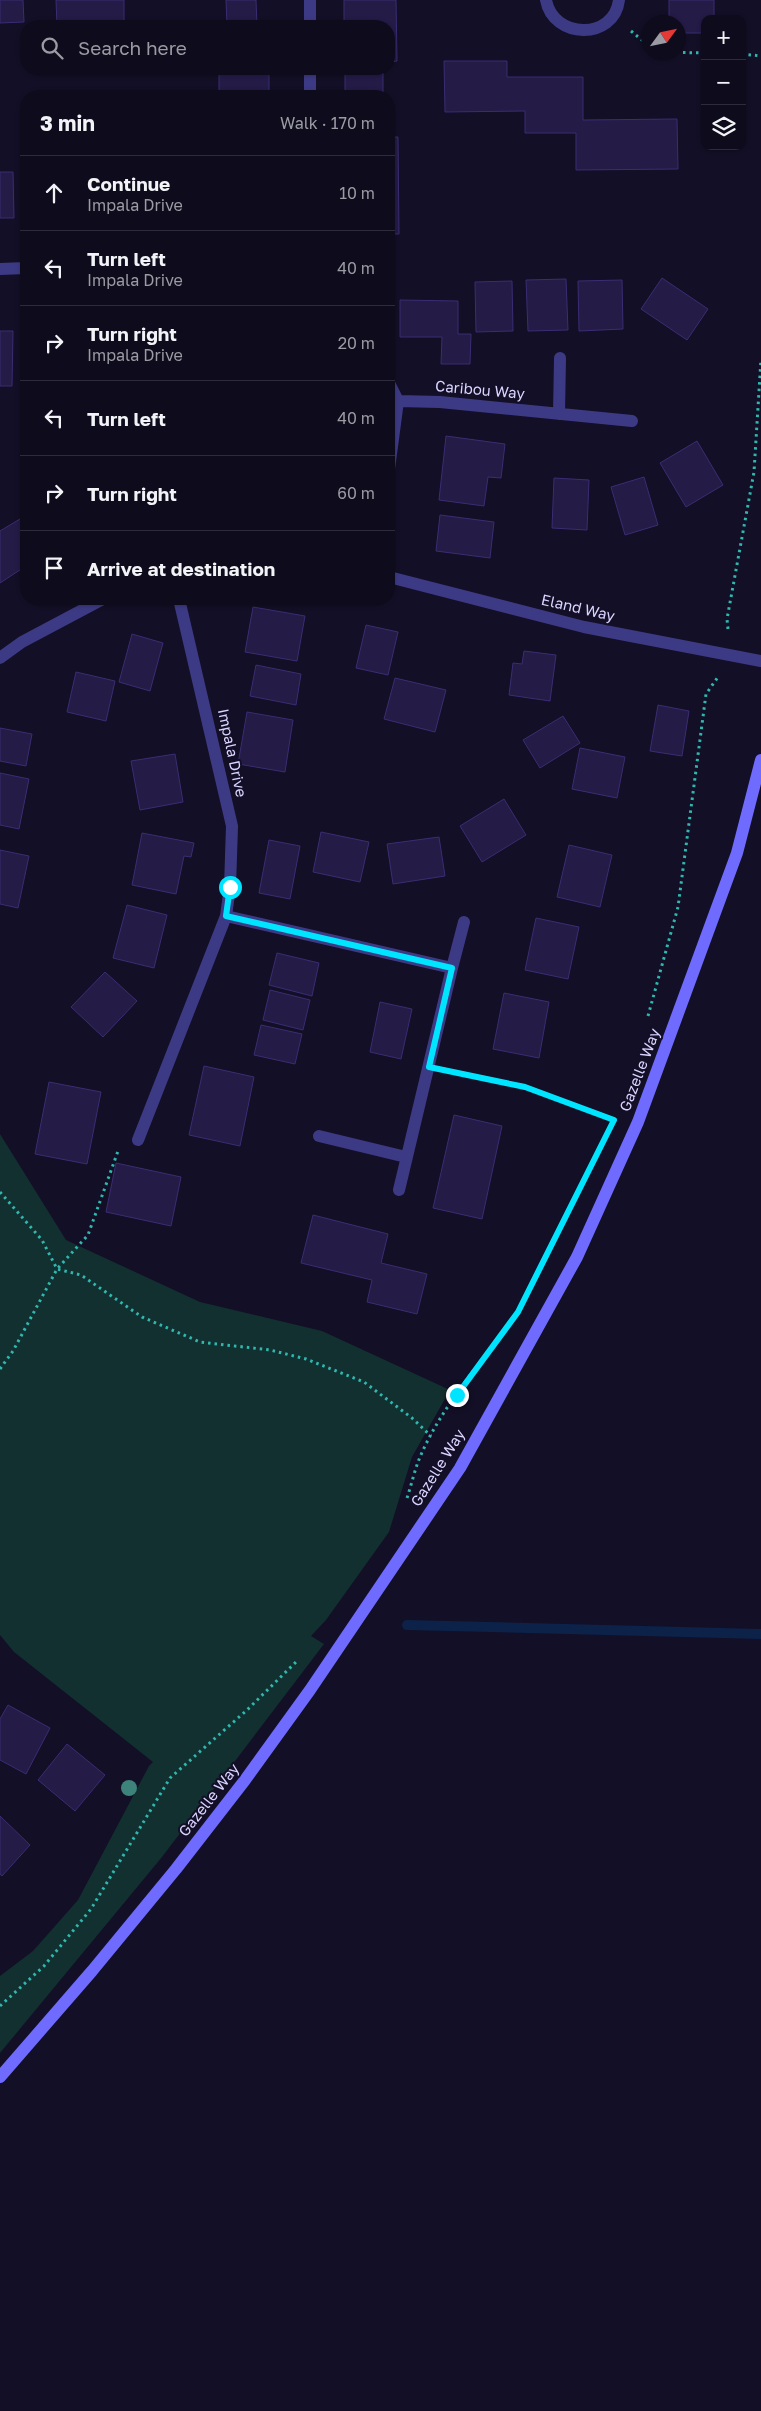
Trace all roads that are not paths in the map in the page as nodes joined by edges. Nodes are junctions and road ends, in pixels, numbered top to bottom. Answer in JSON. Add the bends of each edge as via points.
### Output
{"nodes":[{"id":1,"x":310,"y":0,"type":"edge"},
{"id":2,"x":546,"y":0,"type":"edge"},
{"id":3,"x":619,"y":0,"type":"edge"},
{"id":4,"x":310,"y":20,"type":"edge"},
{"id":5,"x":310,"y":75,"type":"edge"},
{"id":6,"x":310,"y":90,"type":"edge"},
{"id":7,"x":20,"y":268,"type":"edge"},
{"id":8,"x":0,"y":269,"type":"edge"},
{"id":9,"x":560,"y":358,"type":"dead end"},
{"id":10,"x":395,"y":395,"type":"edge"},
{"id":11,"x":398,"y":401,"type":"junction"},
{"id":12,"x":559,"y":414,"type":"junction"},
{"id":13,"x":632,"y":421,"type":"dead end"},
{"id":14,"x":395,"y":424,"type":"edge"},
{"id":15,"x":395,"y":579,"type":"edge"},
{"id":16,"x":92,"y":605,"type":"edge"},
{"id":17,"x":181,"y":605,"type":"edge"},
{"id":18,"x":0,"y":658,"type":"edge"},
{"id":19,"x":761,"y":661,"type":"edge"},
{"id":20,"x":761,"y":760,"type":"edge"},
{"id":21,"x":226,"y":916,"type":"junction"},
{"id":22,"x":464,"y":922,"type":"dead end"},
{"id":23,"x":452,"y":968,"type":"junction"},
{"id":24,"x":319,"y":1136,"type":"dead end"},
{"id":25,"x":138,"y":1140,"type":"road end"},
{"id":26,"x":406,"y":1157,"type":"junction"},
{"id":27,"x":399,"y":1190,"type":"dead end"},
{"id":28,"x":0,"y":2077,"type":"edge"}],
"edges":[{"from":1,"to":4,"type":"street"},
{"from":2,"to":3,"type":"street","via":[[553,17],[563,26],[589,31],[604,25],[613,16]]},
{"from":5,"to":6,"type":"street"},
{"from":7,"to":8,"type":"street"},
{"from":9,"to":12,"type":"street"},
{"from":10,"to":11,"type":"street"},
{"from":11,"to":12,"type":"street","name":"Caribou Way"},
{"from":11,"to":14,"type":"street"},
{"from":12,"to":13,"type":"street","name":"Caribou Way"},
{"from":15,"to":19,"type":"street","name":"Eland Way","via":[[584,627]]},
{"from":16,"to":18,"type":"street","via":[[22,642]]},
{"from":17,"to":21,"type":"street","name":"Impala Drive","via":[[232,826]]},
{"from":20,"to":28,"type":"street","name":"Gazelle Way","via":[[737,853],[638,1122],[576,1257],[460,1468],[245,1780],[92,1971]]},
{"from":21,"to":23,"type":"street"},
{"from":21,"to":25,"type":"street","name":"Impala Drive"},
{"from":22,"to":23,"type":"street"},
{"from":23,"to":26,"type":"street"},
{"from":24,"to":26,"type":"street"},
{"from":26,"to":27,"type":"street"}]}
